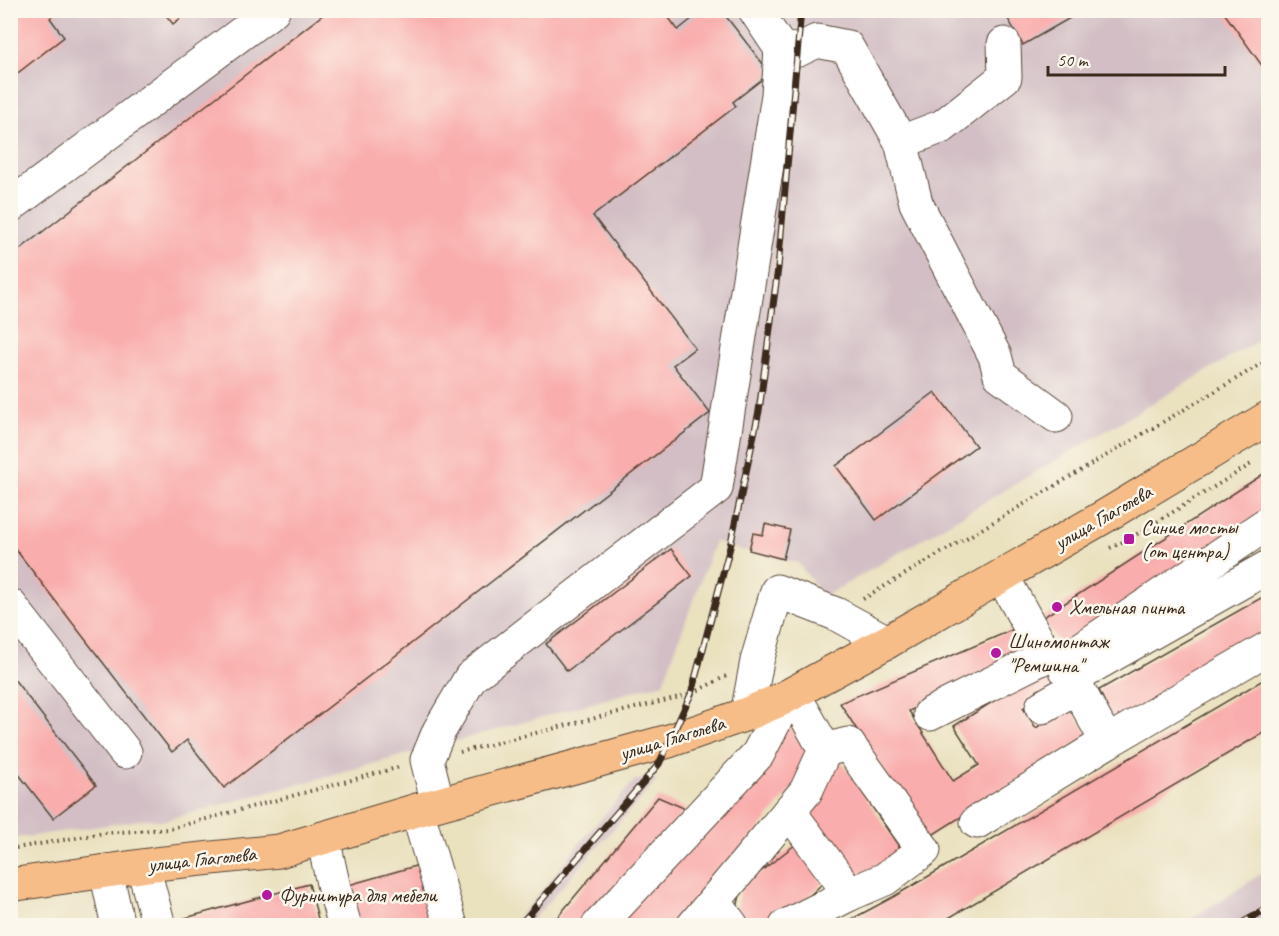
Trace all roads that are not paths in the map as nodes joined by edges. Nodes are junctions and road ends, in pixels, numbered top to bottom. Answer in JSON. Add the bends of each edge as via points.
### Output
{"nodes":[{"id":1,"x":273,"y":10,"type":"edge"},
{"id":2,"x":755,"y":10,"type":"edge"},
{"id":3,"x":1004,"y":44,"type":"dead end"},
{"id":4,"x":781,"y":49,"type":"junction"},
{"id":5,"x":901,"y":142,"type":"junction"},
{"id":6,"x":10,"y":206,"type":"edge"},
{"id":7,"x":1056,"y":416,"type":"dead end"},
{"id":8,"x":1269,"y":418,"type":"edge"},
{"id":9,"x":1269,"y":523,"type":"edge"},
{"id":10,"x":1269,"y":567,"type":"edge"},
{"id":11,"x":1002,"y":576,"type":"junction"},
{"id":12,"x":10,"y":605,"type":"edge"},
{"id":13,"x":887,"y":642,"type":"junction"},
{"id":14,"x":1269,"y":648,"type":"edge"},
{"id":15,"x":1064,"y":671,"type":"junction"},
{"id":16,"x":782,"y":699,"type":"junction"},
{"id":17,"x":1042,"y":707,"type":"dead end"},
{"id":18,"x":747,"y":714,"type":"junction"},
{"id":19,"x":930,"y":714,"type":"dead end"},
{"id":20,"x":1107,"y":742,"type":"junction"},
{"id":21,"x":825,"y":750,"type":"junction"},
{"id":22,"x":125,"y":752,"type":"dead end"},
{"id":23,"x":427,"y":807,"type":"junction"},
{"id":24,"x":789,"y":811,"type":"junction"},
{"id":25,"x":977,"y":822,"type":"dead end"},
{"id":26,"x":323,"y":838,"type":"junction"},
{"id":27,"x":143,"y":866,"type":"junction"},
{"id":28,"x":106,"y":871,"type":"junction"},
{"id":29,"x":10,"y":885,"type":"edge"},
{"id":30,"x":850,"y":894,"type":"junction"},
{"id":31,"x":713,"y":917,"type":"edge"},
{"id":32,"x":118,"y":926,"type":"edge"},
{"id":33,"x":159,"y":926,"type":"edge"},
{"id":34,"x":345,"y":926,"type":"edge"},
{"id":35,"x":451,"y":926,"type":"edge"},
{"id":36,"x":598,"y":926,"type":"edge"},
{"id":37,"x":786,"y":926,"type":"edge"}],
"edges":[{"from":1,"to":6,"type":"lane"},
{"from":2,"to":4,"type":"lane"},
{"from":3,"to":5,"type":"lane","via":[[1005,77],[943,126]]},
{"from":4,"to":5,"type":"lane","via":[[798,50],[817,41],[847,47]]},
{"from":4,"to":23,"type":"lane","via":[[778,95],[716,488],[471,677],[427,760]]},
{"from":5,"to":7,"type":"lane","via":[[916,202],[995,356],[1000,375]]},
{"from":8,"to":11,"type":"main road","name":"улица Глаголева"},
{"from":9,"to":15,"type":"lane"},
{"from":10,"to":15,"type":"lane"},
{"from":11,"to":13,"type":"main road","name":"улица Глаголева"},
{"from":11,"to":15,"type":"lane"},
{"from":12,"to":22,"type":"lane"},
{"from":13,"to":16,"type":"main road","name":"улица Глаголева"},
{"from":13,"to":18,"type":"lane","via":[[836,614],[777,591]]},
{"from":14,"to":20,"type":"lane"},
{"from":15,"to":17,"type":"lane"},
{"from":15,"to":19,"type":"lane"},
{"from":15,"to":20,"type":"lane"},
{"from":16,"to":18,"type":"main road","name":"улица Глаголева"},
{"from":16,"to":21,"type":"lane","via":[[802,709]]},
{"from":16,"to":36,"type":"lane","via":[[758,754]]},
{"from":18,"to":23,"type":"main road","name":"улица Глаголева","via":[[669,741]]},
{"from":20,"to":25,"type":"lane"},
{"from":21,"to":24,"type":"lane","via":[[806,791]]},
{"from":21,"to":30,"type":"lane","via":[[848,744],[924,850],[885,879]]},
{"from":23,"to":26,"type":"main road","name":"улица Глаголева"},
{"from":23,"to":35,"type":"lane"},
{"from":24,"to":30,"type":"lane"},
{"from":24,"to":31,"type":"lane"},
{"from":26,"to":27,"type":"main road","name":"улица Глаголева","via":[[279,851]]},
{"from":26,"to":34,"type":"lane"},
{"from":27,"to":28,"type":"main road","name":"улица Глаголева"},
{"from":27,"to":33,"type":"lane"},
{"from":28,"to":29,"type":"main road","name":"улица Глаголева"},
{"from":28,"to":32,"type":"lane"},
{"from":30,"to":37,"type":"lane"}]}
